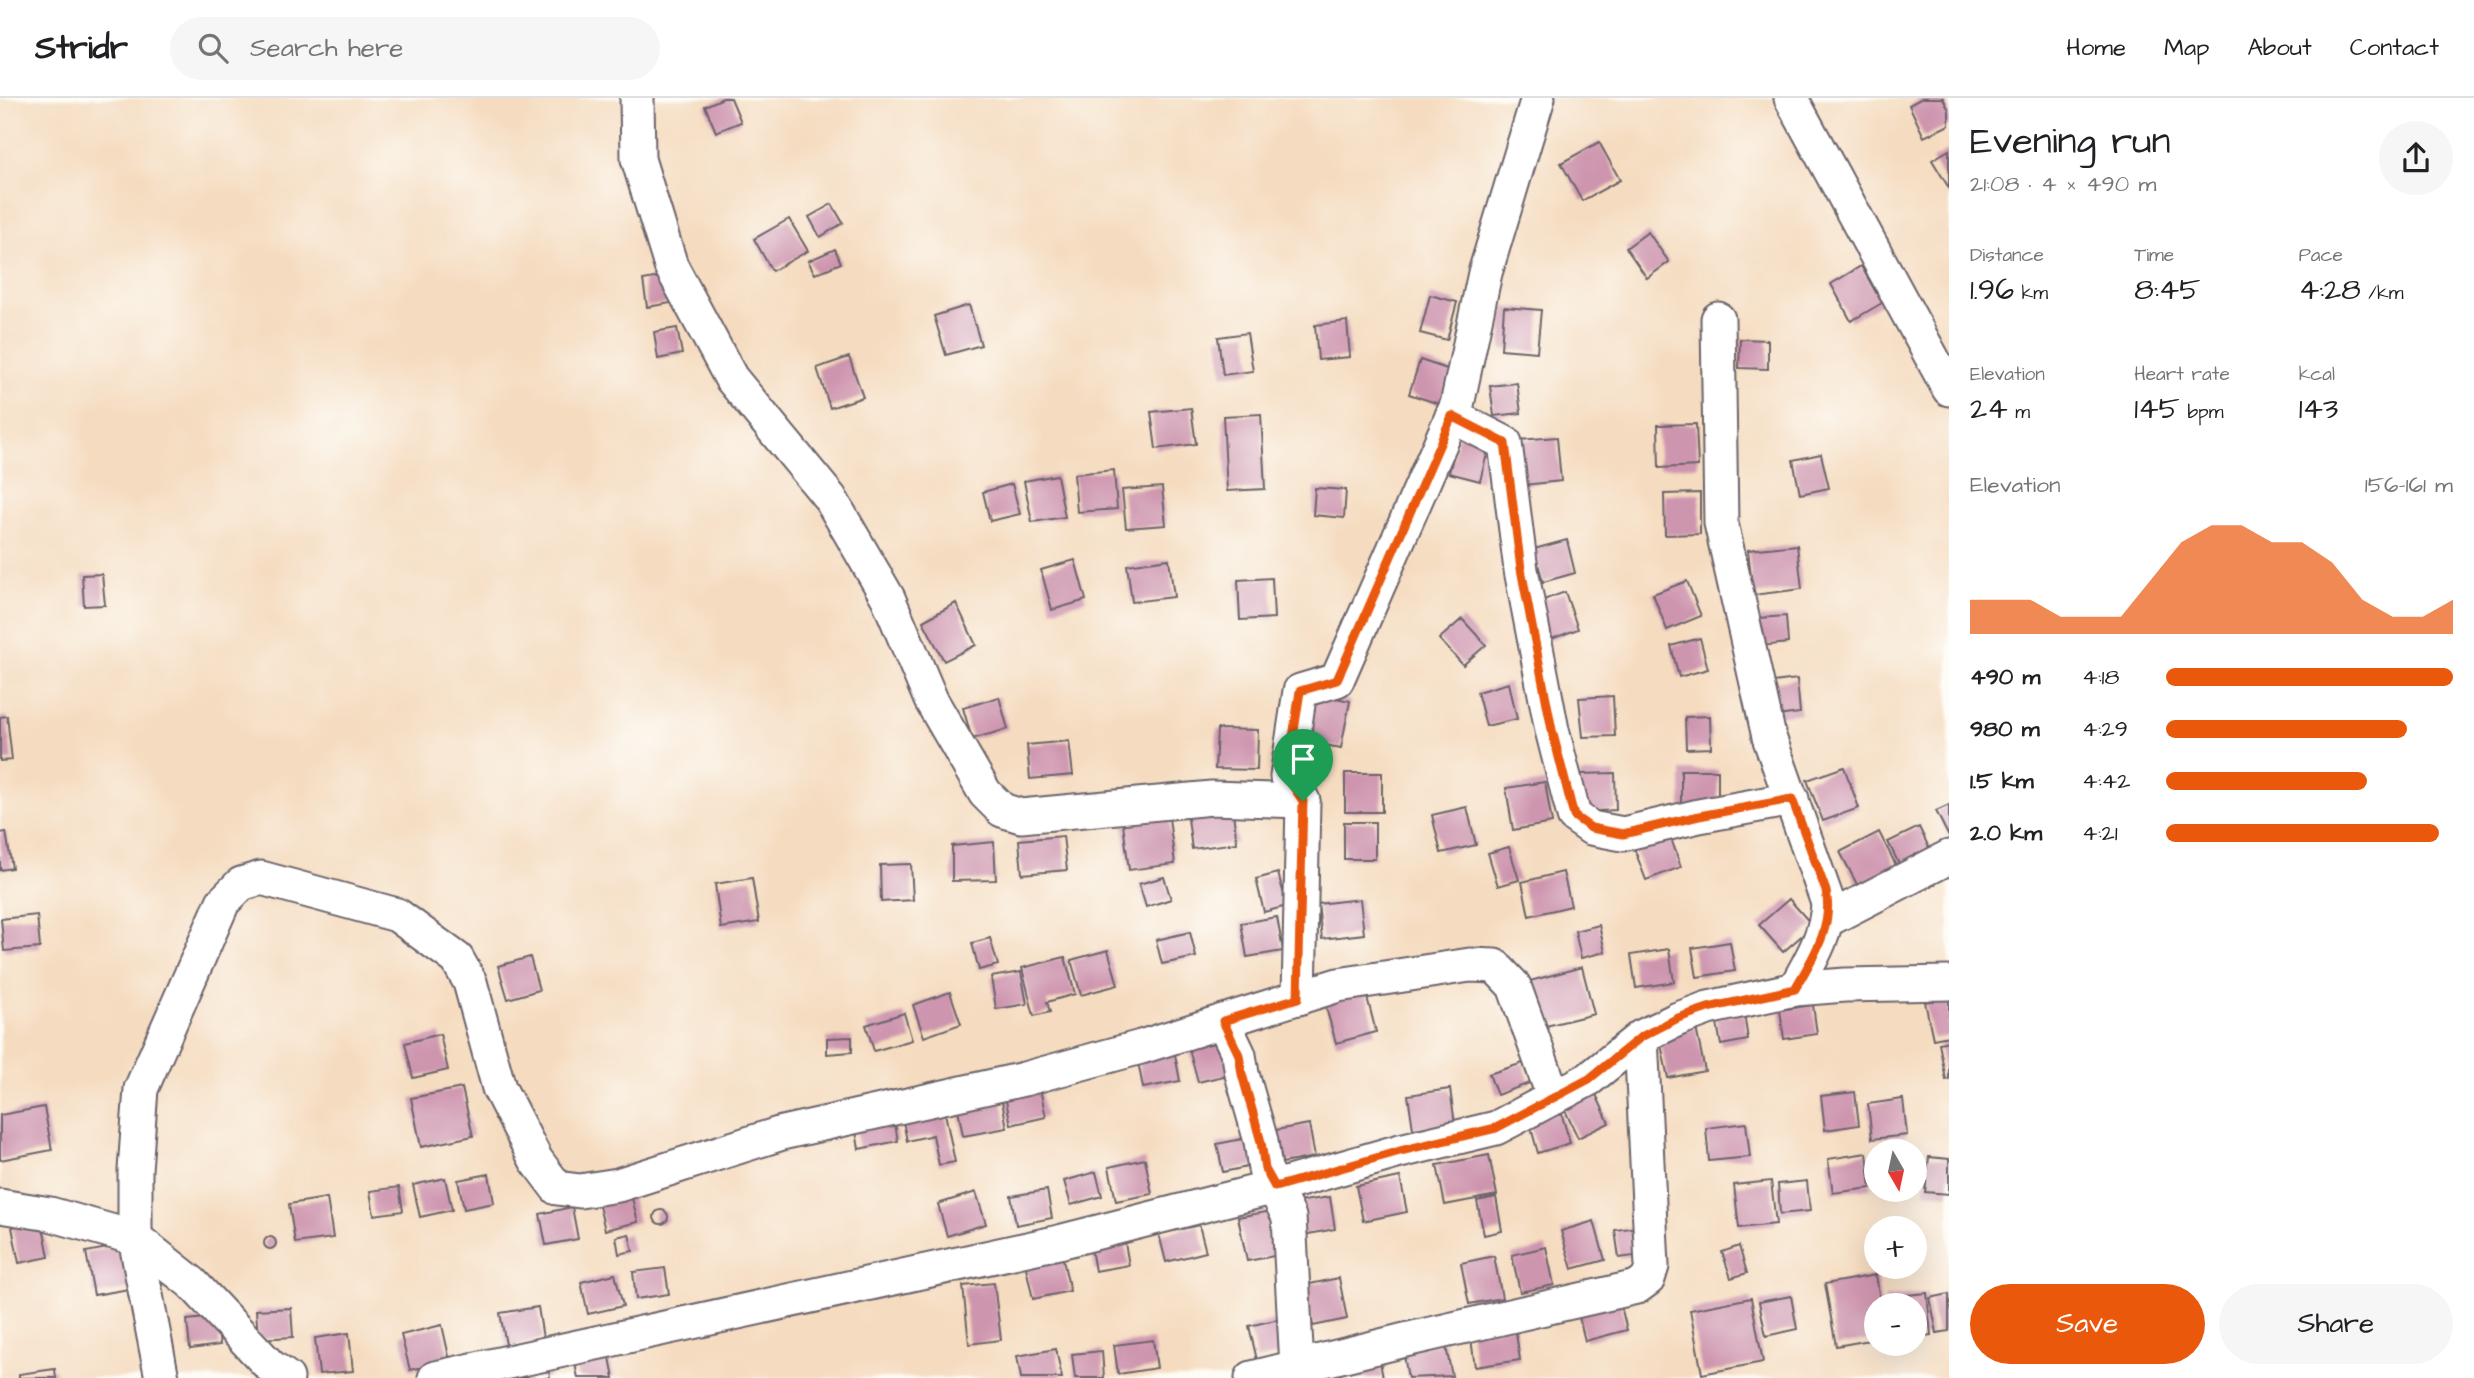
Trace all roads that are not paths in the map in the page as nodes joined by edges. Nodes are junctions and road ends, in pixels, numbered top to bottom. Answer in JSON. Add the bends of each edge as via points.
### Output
{"nodes":[{"id":1,"x":637,"y":98,"type":"edge"},
{"id":2,"x":1538,"y":98,"type":"edge"},
{"id":3,"x":1791,"y":98,"type":"edge"},
{"id":4,"x":1718,"y":319,"type":"dead end"},
{"id":5,"x":1949,"y":389,"type":"edge"},
{"id":6,"x":1452,"y":416,"type":"junction"},
{"id":7,"x":1792,"y":799,"type":"junction"},
{"id":8,"x":1303,"y":801,"type":"junction"},
{"id":9,"x":1949,"y":857,"type":"edge"},
{"id":10,"x":1828,"y":920,"type":"junction"},
{"id":11,"x":1949,"y":983,"type":"edge"},
{"id":12,"x":1795,"y":989,"type":"junction"},
{"id":13,"x":1298,"y":998,"type":"junction"},
{"id":14,"x":1223,"y":1021,"type":"junction"},
{"id":15,"x":1641,"y":1037,"type":"junction"},
{"id":16,"x":1554,"y":1098,"type":"junction"},
{"id":17,"x":1275,"y":1187,"type":"junction"},
{"id":18,"x":0,"y":1206,"type":"edge"},
{"id":19,"x":135,"y":1238,"type":"junction"},
{"id":20,"x":1297,"y":1367,"type":"junction"},
{"id":21,"x":162,"y":1378,"type":"edge"},
{"id":22,"x":287,"y":1378,"type":"edge"},
{"id":23,"x":435,"y":1378,"type":"edge"},
{"id":24,"x":1252,"y":1378,"type":"edge"}],
"edges":[{"from":1,"to":8,"type":"street","via":[[638,159],[671,266],[731,378],[830,498],[887,598],[930,700],[985,793],[1002,810],[1021,816],[1212,797]]},
{"from":2,"to":6,"type":"street","via":[[1485,273]]},
{"from":3,"to":5,"type":"street"},
{"from":4,"to":7,"type":"street","via":[[1721,523],[1769,737]]},
{"from":6,"to":7,"type":"street","via":[[1505,443],[1521,569],[1574,816],[1591,828],[1623,834]]},
{"from":6,"to":8,"type":"street","via":[[1337,680],[1300,691],[1287,777]]},
{"from":7,"to":10,"type":"street","via":[[1826,891]]},
{"from":8,"to":13,"type":"street"},
{"from":9,"to":10,"type":"street"},
{"from":10,"to":12,"type":"street"},
{"from":11,"to":12,"type":"street"},
{"from":12,"to":15,"type":"street","via":[[1708,1008]]},
{"from":13,"to":14,"type":"street"},
{"from":13,"to":16,"type":"street","via":[[1338,985],[1470,965],[1495,966],[1514,986]]},
{"from":14,"to":17,"type":"street","via":[[1239,1055],[1265,1169]]},
{"from":14,"to":19,"type":"street","via":[[1024,1079],[782,1133],[618,1185],[580,1191],[557,1188],[536,1160],[499,1088],[470,982],[457,959],[397,915],[261,878],[241,884],[223,902],[141,1089]]},
{"from":15,"to":16,"type":"street","via":[[1589,1079]]},
{"from":15,"to":20,"type":"street","via":[[1652,1266],[1648,1279],[1637,1287]]},
{"from":16,"to":17,"type":"street","via":[[1496,1128]]},
{"from":17,"to":20,"type":"street","via":[[1289,1217]]},
{"from":17,"to":23,"type":"street","via":[[1059,1242]]},
{"from":18,"to":19,"type":"street","via":[[50,1214]]},
{"from":19,"to":21,"type":"street"},
{"from":19,"to":22,"type":"street","via":[[192,1283],[270,1366]]},
{"from":20,"to":24,"type":"street"}]}
